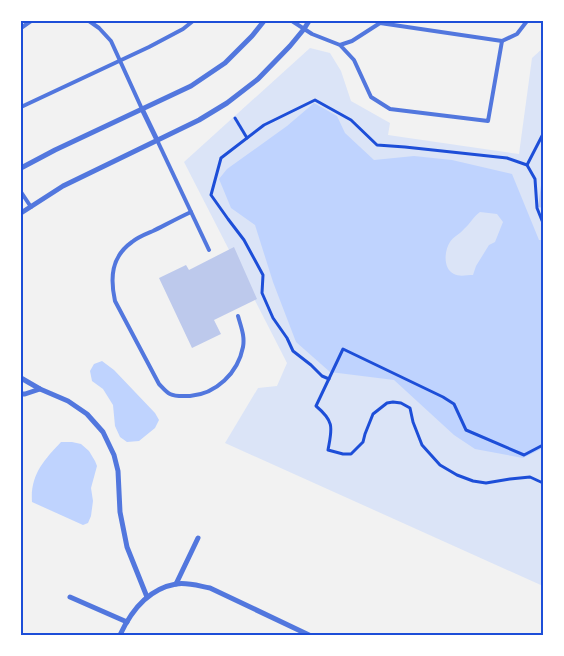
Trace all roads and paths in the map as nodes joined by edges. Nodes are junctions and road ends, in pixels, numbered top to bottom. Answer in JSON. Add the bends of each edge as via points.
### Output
{"nodes":[{"id":1,"x":30,"y":21,"type":"edge"},
{"id":2,"x":89,"y":21,"type":"edge"},
{"id":3,"x":193,"y":21,"type":"edge"},
{"id":4,"x":264,"y":21,"type":"edge"},
{"id":5,"x":292,"y":21,"type":"edge"},
{"id":6,"x":309,"y":21,"type":"edge"},
{"id":7,"x":527,"y":21,"type":"edge"},
{"id":8,"x":21,"y":28,"type":"edge"},
{"id":9,"x":304,"y":29,"type":"junction"},
{"id":10,"x":502,"y":41,"type":"junction"},
{"id":11,"x":340,"y":45,"type":"junction"},
{"id":12,"x":120,"y":61,"type":"junction"},
{"id":13,"x":21,"y":107,"type":"edge"},
{"id":14,"x":142,"y":109,"type":"junction"},
{"id":15,"x":235,"y":118,"type":"dead end"},
{"id":16,"x":543,"y":134,"type":"edge"},
{"id":17,"x":247,"y":138,"type":"junction"},
{"id":18,"x":158,"y":140,"type":"junction"},
{"id":19,"x":527,"y":165,"type":"junction"},
{"id":20,"x":21,"y":168,"type":"edge"},
{"id":21,"x":21,"y":192,"type":"edge"},
{"id":22,"x":31,"y":207,"type":"junction"},
{"id":23,"x":191,"y":212,"type":"junction"},
{"id":24,"x":21,"y":213,"type":"edge"},
{"id":25,"x":543,"y":222,"type":"edge"},
{"id":26,"x":209,"y":250,"type":"dead end"},
{"id":27,"x":238,"y":316,"type":"dead end"},
{"id":28,"x":21,"y":378,"type":"edge"},
{"id":29,"x":329,"y":379,"type":"junction"},
{"id":30,"x":40,"y":389,"type":"junction"},
{"id":31,"x":21,"y":394,"type":"edge"},
{"id":32,"x":543,"y":446,"type":"edge"},
{"id":33,"x":543,"y":484,"type":"edge"},
{"id":34,"x":198,"y":538,"type":"dead end"},
{"id":35,"x":176,"y":584,"type":"junction"},
{"id":36,"x":146,"y":597,"type":"junction"},
{"id":37,"x":70,"y":598,"type":"dead end"},
{"id":38,"x":127,"y":622,"type":"junction"},
{"id":39,"x":120,"y":635,"type":"edge"},
{"id":40,"x":309,"y":635,"type":"edge"}],
"edges":[{"from":1,"to":8,"type":"lane"},
{"from":2,"to":12,"type":"lane","via":[[111,41]]},
{"from":3,"to":12,"type":"lane"},
{"from":4,"to":14,"type":"street","via":[[225,63],[191,86]]},
{"from":5,"to":9,"type":"lane"},
{"from":6,"to":9,"type":"street"},
{"from":7,"to":10,"type":"lane","via":[[517,34]]},
{"from":9,"to":11,"type":"lane"},
{"from":9,"to":18,"type":"street","via":[[258,79],[227,103]]},
{"from":10,"to":11,"type":"lane","via":[[380,23]]},
{"from":10,"to":11,"type":"lane","via":[[488,121],[390,109],[371,97],[354,60]]},
{"from":12,"to":13,"type":"lane"},
{"from":12,"to":14,"type":"lane"},
{"from":14,"to":18,"type":"street"},
{"from":14,"to":20,"type":"street"},
{"from":15,"to":17,"type":"path"},
{"from":16,"to":19,"type":"path"},
{"from":17,"to":19,"type":"path","via":[[264,125],[315,100],[351,120],[377,145],[506,158]]},
{"from":17,"to":29,"type":"path","via":[[221,158],[211,195],[244,240],[263,275],[262,293],[294,351]]},
{"from":18,"to":22,"type":"street","via":[[63,186]]},
{"from":18,"to":23,"type":"lane"},
{"from":19,"to":25,"type":"path","via":[[535,179],[537,208]]},
{"from":21,"to":22,"type":"lane"},
{"from":22,"to":24,"type":"street"},
{"from":23,"to":26,"type":"lane"},
{"from":23,"to":27,"type":"lane","via":[[132,241],[124,250],[116,260],[113,272],[112,287],[116,301],[159,384],[170,394],[181,397],[199,395],[216,387],[231,374],[243,347]]},
{"from":28,"to":30,"type":"street"},
{"from":29,"to":32,"type":"path","via":[[343,349],[454,404],[466,430],[524,455]]},
{"from":29,"to":33,"type":"path","via":[[316,406],[330,420],[332,428],[328,450],[351,454],[364,442],[373,414],[387,403],[401,403],[410,408],[422,445],[440,465],[457,476],[486,483],[530,477]]},
{"from":30,"to":31,"type":"street"},
{"from":30,"to":36,"type":"street","via":[[88,414],[103,432],[118,471],[120,512],[127,547]]},
{"from":34,"to":35,"type":"street"},
{"from":35,"to":36,"type":"street"},
{"from":35,"to":40,"type":"street","via":[[210,588]]},
{"from":36,"to":38,"type":"street"},
{"from":37,"to":38,"type":"street"},
{"from":38,"to":39,"type":"street"}]}
